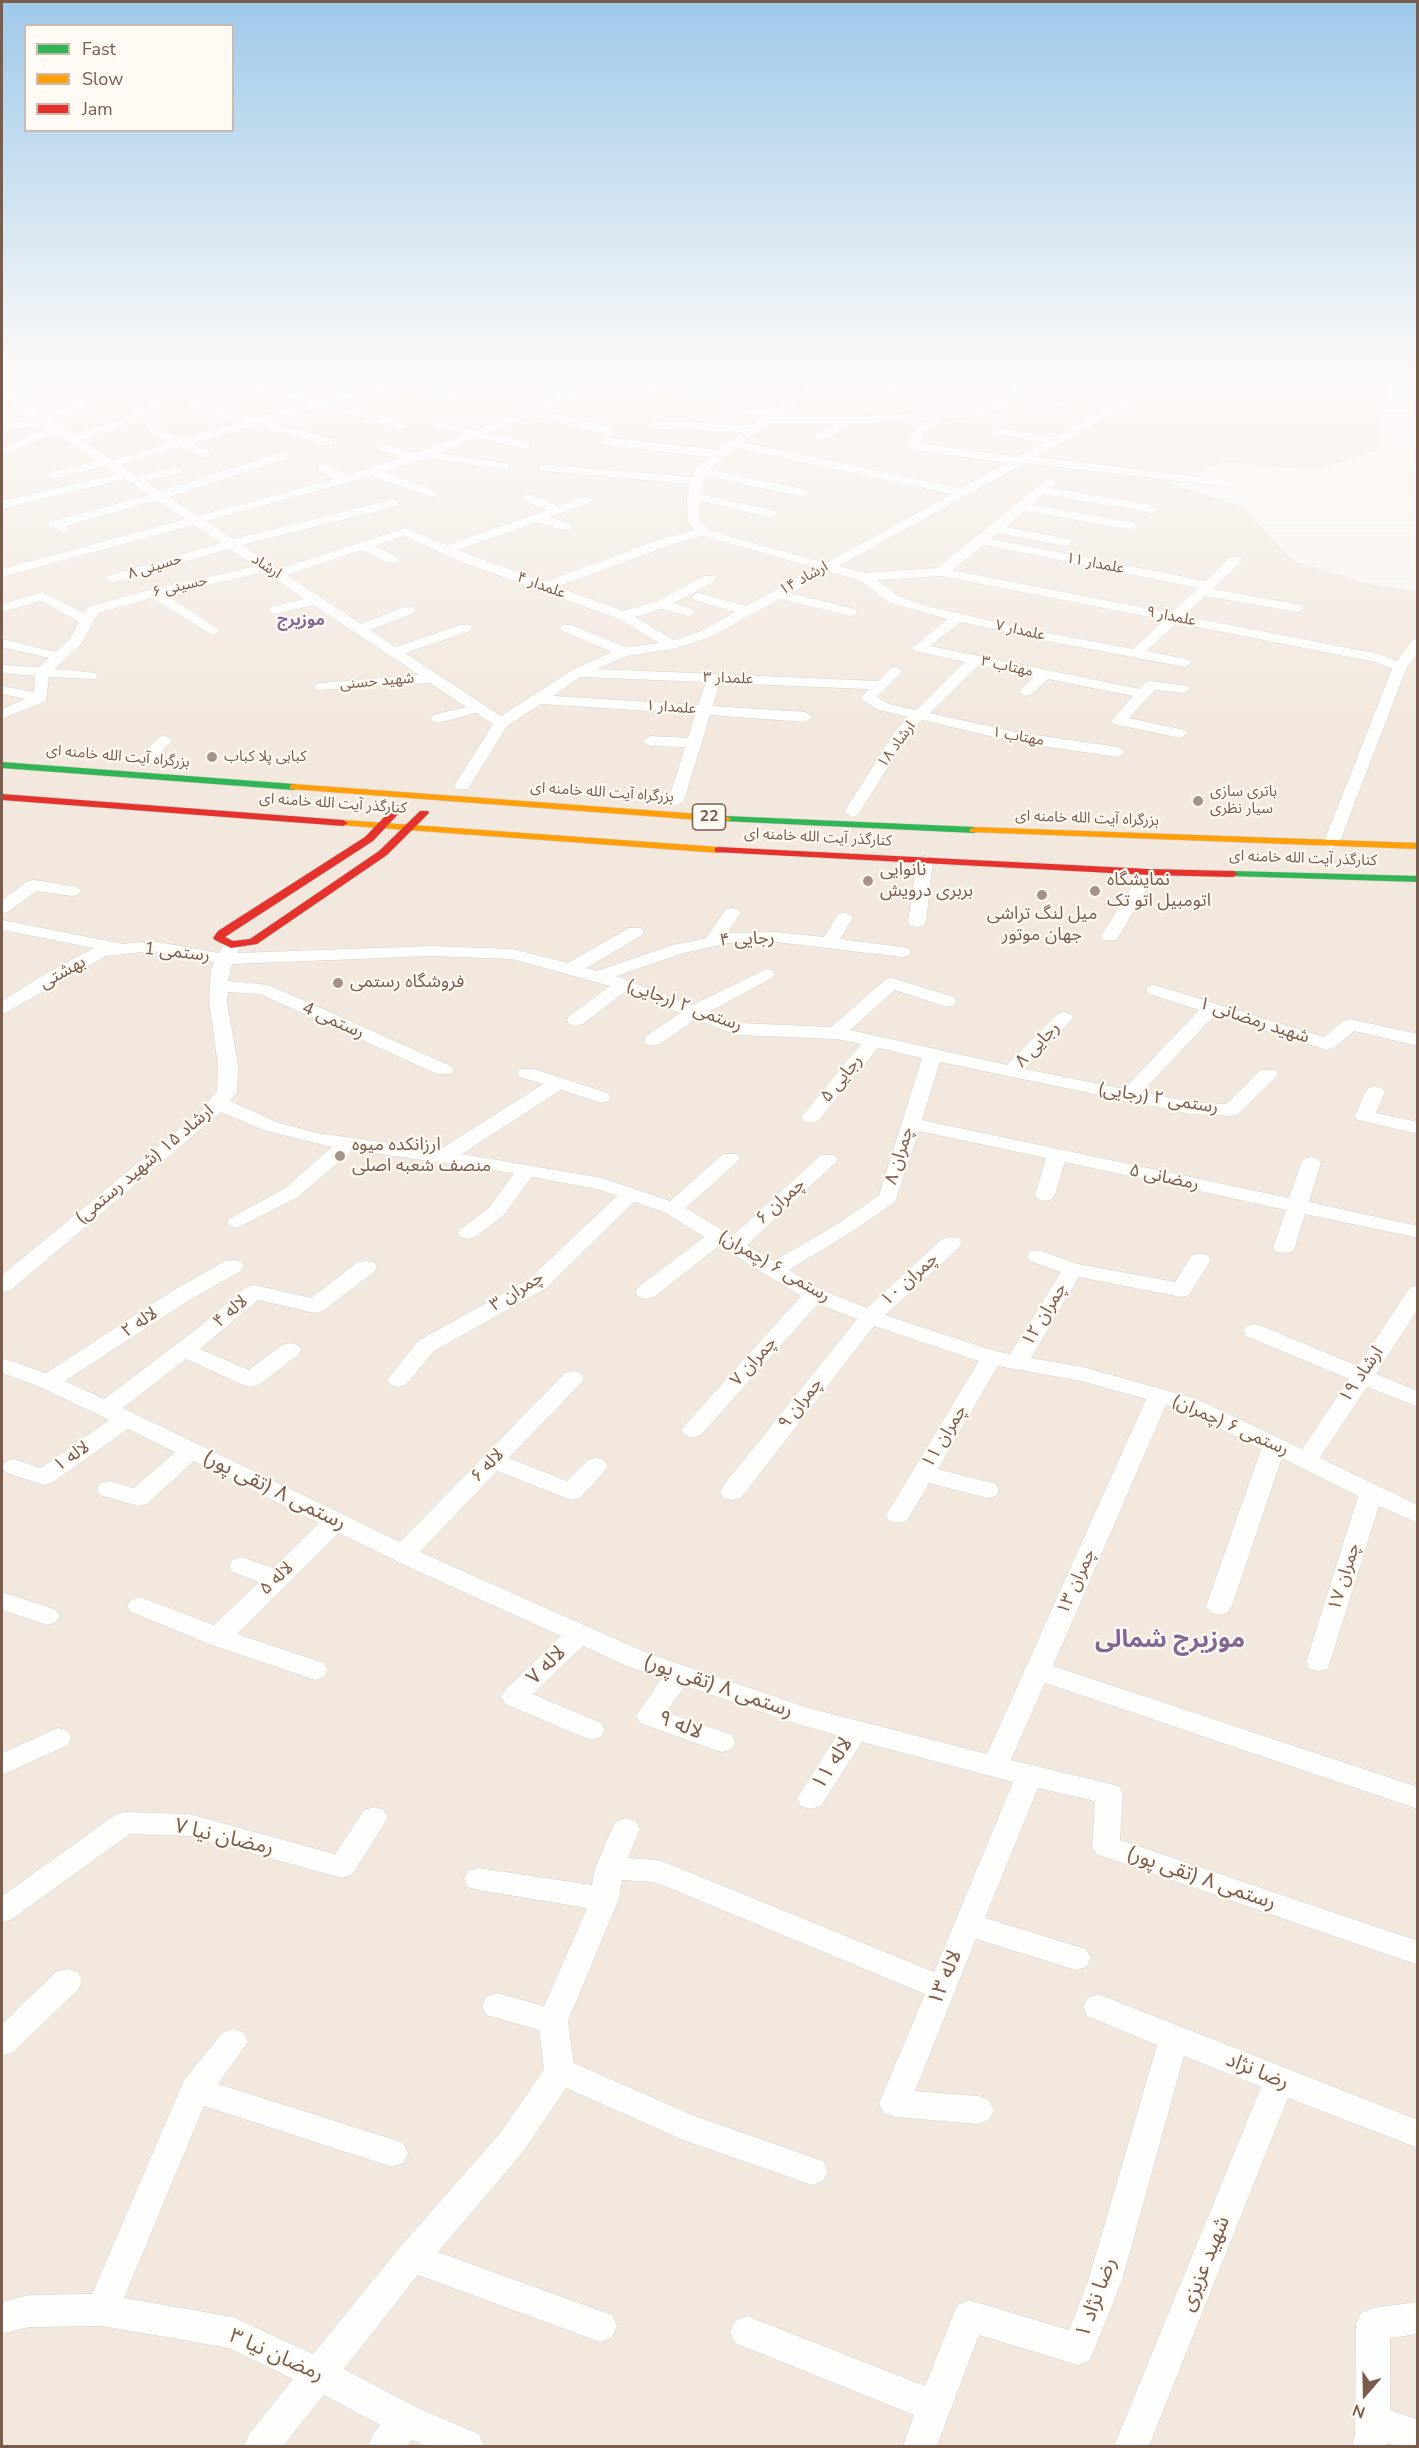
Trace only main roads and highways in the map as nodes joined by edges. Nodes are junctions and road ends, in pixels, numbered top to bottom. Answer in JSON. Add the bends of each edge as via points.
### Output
{"nodes":[{"id":1,"x":2,"y":752,"type":"edge"},
{"id":2,"x":2,"y":765,"type":"edge"},
{"id":3,"x":203,"y":767,"type":"junction"},
{"id":4,"x":196,"y":780,"type":"junction"},
{"id":5,"x":2,"y":783,"type":"edge"},
{"id":6,"x":25,"y":785,"type":"dead end"},
{"id":7,"x":120,"y":792,"type":"dead end"},
{"id":8,"x":2,"y":797,"type":"edge"},
{"id":9,"x":617,"y":797,"type":"dead end"},
{"id":10,"x":732,"y":804,"type":"dead end"},
{"id":11,"x":110,"y":805,"type":"junction"},
{"id":12,"x":373,"y":810,"type":"dead end"},
{"id":13,"x":396,"y":811,"type":"junction"},
{"id":14,"x":728,"y":819,"type":"junction"},
{"id":15,"x":326,"y":821,"type":"junction"},
{"id":16,"x":778,"y":823,"type":"junction"},
{"id":17,"x":944,"y":824,"type":"junction"},
{"id":18,"x":383,"y":825,"type":"junction"},
{"id":19,"x":1212,"y":825,"type":"dead end"},
{"id":20,"x":411,"y":827,"type":"junction"},
{"id":21,"x":470,"y":831,"type":"junction"},
{"id":22,"x":396,"y":842,"type":"junction"},
{"id":23,"x":364,"y":843,"type":"junction"},
{"id":24,"x":1418,"y":846,"type":"edge"},
{"id":25,"x":383,"y":853,"type":"junction"},
{"id":26,"x":821,"y":856,"type":"junction"},
{"id":27,"x":1244,"y":859,"type":"dead end"},
{"id":28,"x":1031,"y":867,"type":"junction"},
{"id":29,"x":1251,"y":874,"type":"junction"},
{"id":30,"x":1418,"y":879,"type":"edge"}],
"edges":[{"from":1,"to":3,"type":"main road","name":"کنارگذر آیت الله خامنه ای"},
{"from":2,"to":4,"type":"main road","name":"بزرگراه آیت الله خامنه ای","number":"22"},
{"from":3,"to":4,"type":"main road"},
{"from":3,"to":9,"type":"main road","name":"کنارگذر آیت الله خامنه ای"},
{"from":4,"to":14,"type":"main road","name":"بزرگراه آیت الله خامنه ای","number":"22"},
{"from":5,"to":6,"type":"main road"},
{"from":7,"to":11,"type":"main road"},
{"from":8,"to":11,"type":"main road","name":"کنارگذر آیت الله خامنه ای"},
{"from":10,"to":14,"type":"main road"},
{"from":11,"to":15,"type":"main road","name":"کنارگذر آیت الله خامنه ای"},
{"from":12,"to":13,"type":"main road"},
{"from":13,"to":18,"type":"main road","name":"ارشاد ۱۵ (شهید رستمی)"},
{"from":13,"to":20,"type":"main road","via":[[430,813]]},
{"from":14,"to":16,"type":"main road","name":"بزرگراه آیت الله خامنه ای","number":"22"},
{"from":15,"to":18,"type":"main road","name":"کنارگذر آیت الله خامنه ای"},
{"from":15,"to":23,"type":"main road","via":[[357,829]]},
{"from":16,"to":17,"type":"main road","name":"بزرگراه آیت الله خامنه ای","number":"22"},
{"from":16,"to":17,"type":"main road","name":"کنارگذر آیت الله خامنه ای","via":[[778,807]]},
{"from":17,"to":19,"type":"main road","name":"کنارگذر آیت الله خامنه ای"},
{"from":17,"to":24,"type":"main road","name":"بزرگراه آیت الله خامنه ای","number":"22"},
{"from":18,"to":20,"type":"main road","name":"کنارگذر آیت الله خامنه ای"},
{"from":18,"to":23,"type":"main road","name":"ارشاد ۱۵ (شهید رستمی)"},
{"from":20,"to":21,"type":"main road","name":"کنارگذر آیت الله خامنه ای"},
{"from":20,"to":22,"type":"main road"},
{"from":21,"to":22,"type":"main road"},
{"from":21,"to":26,"type":"main road","name":"کنارگذر آیت الله خامنه ای"},
{"from":22,"to":25,"type":"main road"},
{"from":23,"to":25,"type":"main road","via":[[380,845]]},
{"from":23,"to":25,"type":"main road","name":"ارشاد ۱۵ (شهید رستمی)","via":[[222,933],[219,938],[228,952],[253,942]]},
{"from":26,"to":28,"type":"main road","name":"کنارگذر آیت الله خامنه ای"},
{"from":26,"to":28,"type":"main road","name":"بزرگراه آیت الله خامنه ای","via":[[822,841],[1028,852]]},
{"from":27,"to":29,"type":"main road"},
{"from":28,"to":29,"type":"main road","name":"کنارگذر آیت الله خامنه ای"},
{"from":29,"to":30,"type":"main road","name":"کنارگذر آیت الله خامنه ای"}]}
